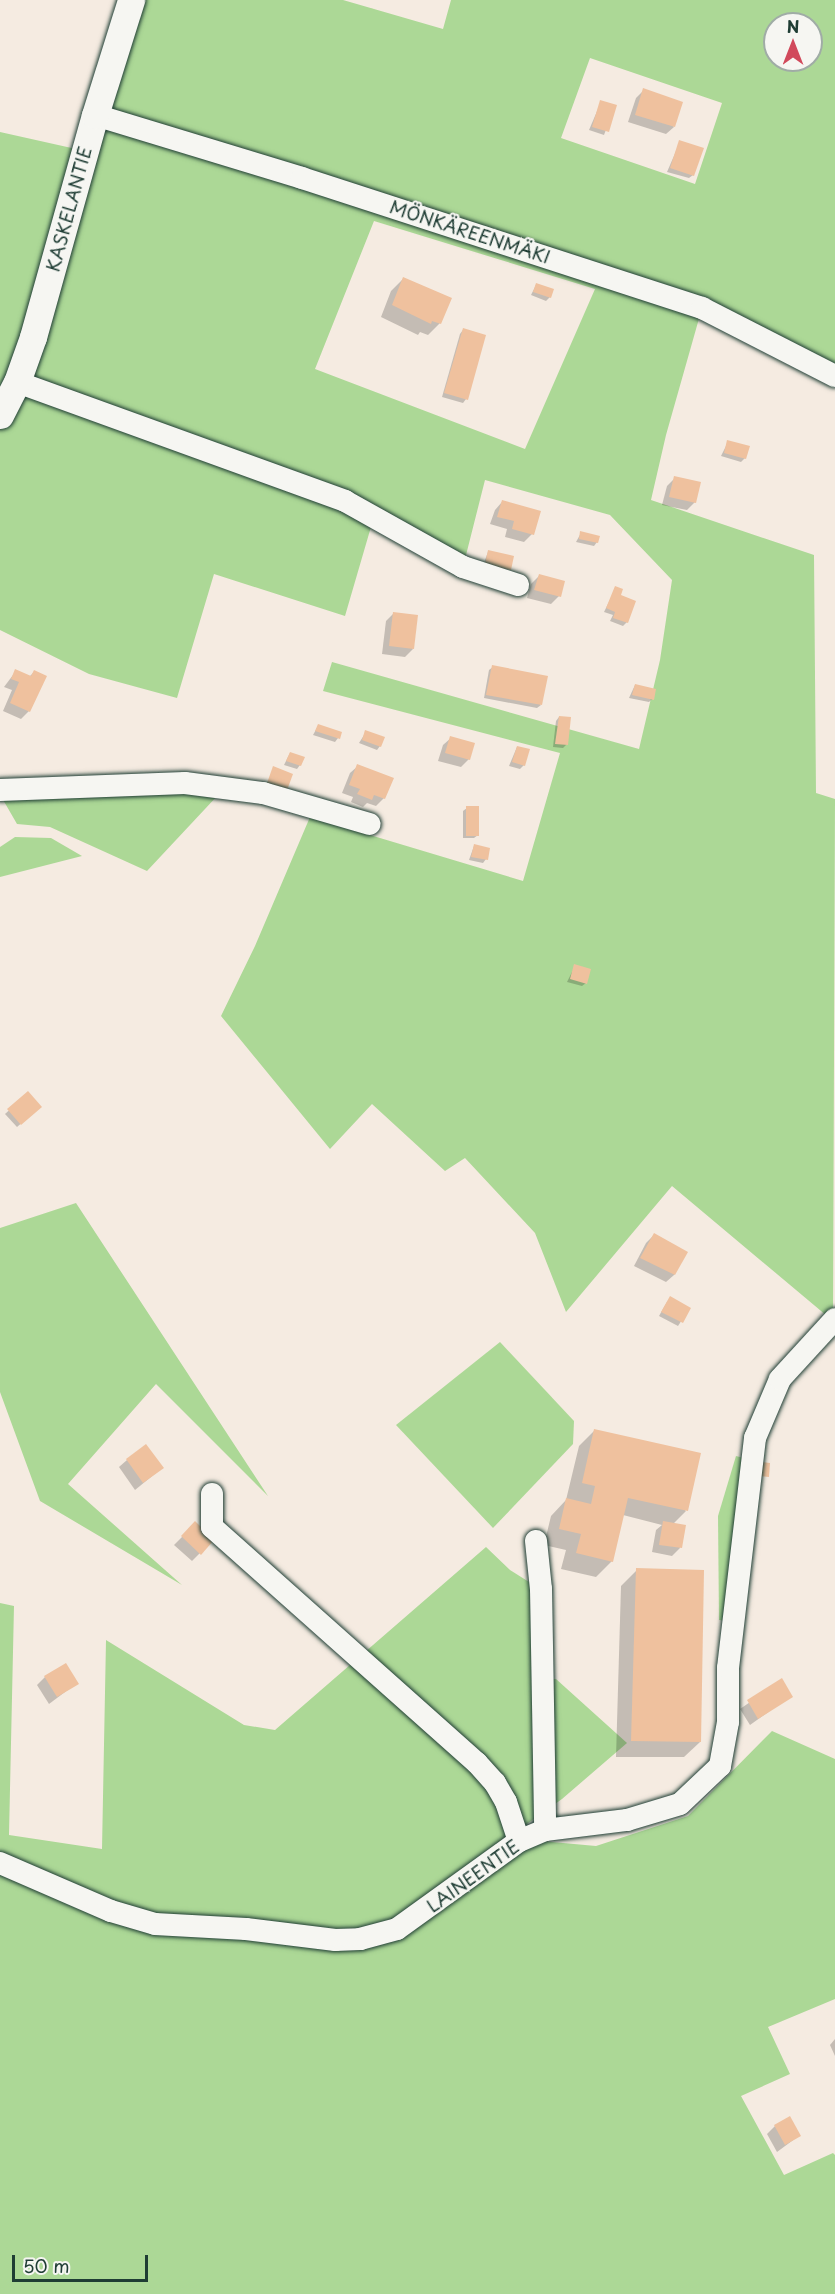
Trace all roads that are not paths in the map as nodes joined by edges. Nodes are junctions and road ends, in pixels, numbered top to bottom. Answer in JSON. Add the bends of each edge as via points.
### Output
{"nodes":[{"id":1,"x":131,"y":0,"type":"edge"},
{"id":2,"x":95,"y":115,"type":"junction"},
{"id":3,"x":835,"y":376,"type":"edge"},
{"id":4,"x":17,"y":382,"type":"junction"},
{"id":5,"x":0,"y":415,"type":"edge"},
{"id":6,"x":518,"y":585,"type":"dead end"},
{"id":7,"x":0,"y":790,"type":"edge"},
{"id":8,"x":370,"y":824,"type":"dead end"},
{"id":9,"x":835,"y":1319,"type":"edge"},
{"id":10,"x":212,"y":1494,"type":"dead end"},
{"id":11,"x":536,"y":1541,"type":"dead end"},
{"id":12,"x":544,"y":1830,"type":"junction"},
{"id":13,"x":519,"y":1840,"type":"junction"},
{"id":14,"x":0,"y":1863,"type":"edge"}],
"edges":[{"from":1,"to":2,"type":"street","name":"KASKELANTIE"},
{"from":2,"to":3,"type":"street","name":"MÖNKÄREENMÄKI","via":[[702,308]]},
{"from":2,"to":4,"type":"street","name":"KASKELANTIE"},
{"from":4,"to":5,"type":"street","name":"KASKELANTIE"},
{"from":4,"to":6,"type":"street","via":[[345,501],[463,567]]},
{"from":7,"to":8,"type":"street","via":[[185,783],[263,793]]},
{"from":9,"to":12,"type":"street","name":"LAINEENTIE","via":[[780,1379],[755,1438],[728,1668],[728,1722],[720,1766],[680,1804],[627,1820]]},
{"from":10,"to":13,"type":"street","via":[[212,1527],[477,1763],[506,1802]]},
{"from":11,"to":12,"type":"street","via":[[541,1589]]},
{"from":12,"to":13,"type":"street","name":"LAINEENTIE"},
{"from":13,"to":14,"type":"street","name":"LAINEENTIE","via":[[398,1929],[360,1939],[155,1924],[111,1911]]}]}
